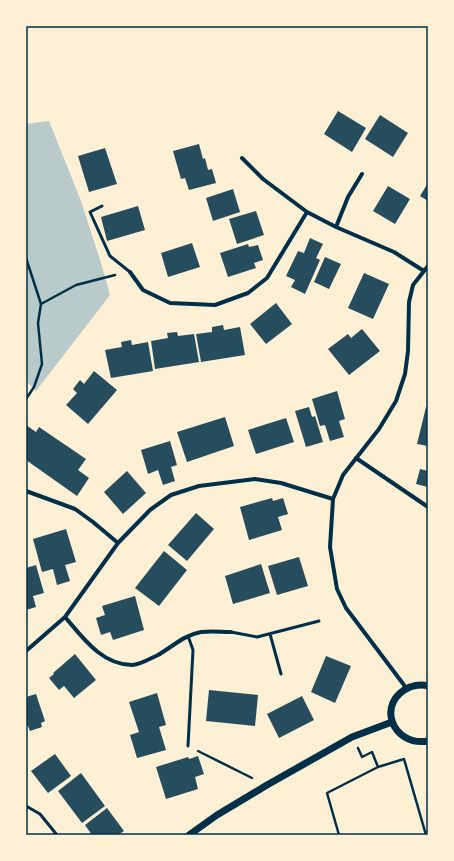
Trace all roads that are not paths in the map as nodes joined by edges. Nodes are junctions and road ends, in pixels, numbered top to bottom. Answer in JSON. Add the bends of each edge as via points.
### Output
{"nodes":[{"id":1,"x":242,"y":158,"type":"dead end"},
{"id":2,"x":362,"y":174,"type":"dead end"},
{"id":3,"x":102,"y":206,"type":"dead end"},
{"id":4,"x":307,"y":212,"type":"junction"},
{"id":5,"x":336,"y":227,"type":"junction"},
{"id":6,"x":428,"y":266,"type":"edge"},
{"id":7,"x":424,"y":271,"type":"junction"},
{"id":8,"x":130,"y":272,"type":"joint"},
{"id":9,"x":356,"y":458,"type":"junction"},
{"id":10,"x":26,"y":491,"type":"edge"},
{"id":11,"x":333,"y":499,"type":"junction"},
{"id":12,"x":428,"y":507,"type":"edge"},
{"id":13,"x":118,"y":543,"type":"junction"},
{"id":14,"x":66,"y":617,"type":"junction"},
{"id":15,"x":319,"y":621,"type":"dead end"},
{"id":16,"x":231,"y":632,"type":"joint"},
{"id":17,"x":270,"y":634,"type":"junction"},
{"id":18,"x":188,"y":636,"type":"junction"},
{"id":19,"x":26,"y":651,"type":"edge"},
{"id":20,"x":281,"y":674,"type":"dead end"},
{"id":21,"x":428,"y":686,"type":"edge"},
{"id":22,"x":407,"y":689,"type":"junction"},
{"id":23,"x":392,"y":722,"type":"junction"},
{"id":24,"x":428,"y":741,"type":"edge"},
{"id":25,"x":188,"y":746,"type":"road end"},
{"id":26,"x":26,"y":806,"type":"edge"},
{"id":27,"x":57,"y":835,"type":"edge"},
{"id":28,"x":189,"y":835,"type":"edge"}],
"edges":[{"from":1,"to":4,"type":"street","via":[[262,179]]},
{"from":2,"to":5,"type":"street","via":[[348,197]]},
{"from":3,"to":8,"type":"lane","via":[[90,212],[110,256]]},
{"from":4,"to":5,"type":"street"},
{"from":4,"to":8,"type":"street","via":[[267,278],[248,294],[215,305],[170,303],[143,290]]},
{"from":5,"to":7,"type":"street","via":[[394,252]]},
{"from":6,"to":7,"type":"street"},
{"from":7,"to":9,"type":"street","via":[[413,286],[409,302],[405,374],[396,401]]},
{"from":9,"to":11,"type":"street","via":[[343,475]]},
{"from":9,"to":12,"type":"street"},
{"from":10,"to":13,"type":"street","via":[[75,510]]},
{"from":11,"to":13,"type":"street","via":[[281,483],[255,479],[198,486],[171,495],[155,506]]},
{"from":11,"to":22,"type":"street","via":[[330,547],[337,589],[346,608]]},
{"from":13,"to":14,"type":"street"},
{"from":14,"to":18,"type":"street","via":[[90,646],[105,657],[133,665],[145,661]]},
{"from":14,"to":19,"type":"street"},
{"from":15,"to":17,"type":"lane"},
{"from":16,"to":17,"type":"lane","via":[[257,637]]},
{"from":16,"to":18,"type":"street","via":[[200,632]]},
{"from":17,"to":20,"type":"lane"},
{"from":18,"to":25,"type":"lane","via":[[193,650]]},
{"from":21,"to":22,"type":"street","via":[[416,685]]},
{"from":22,"to":23,"type":"street","via":[[396,696],[393,702]]},
{"from":23,"to":24,"type":"street","via":[[399,734],[408,740]]},
{"from":23,"to":28,"type":"street","via":[[352,737],[267,785]]},
{"from":26,"to":27,"type":"lane","via":[[40,814]]}]}
